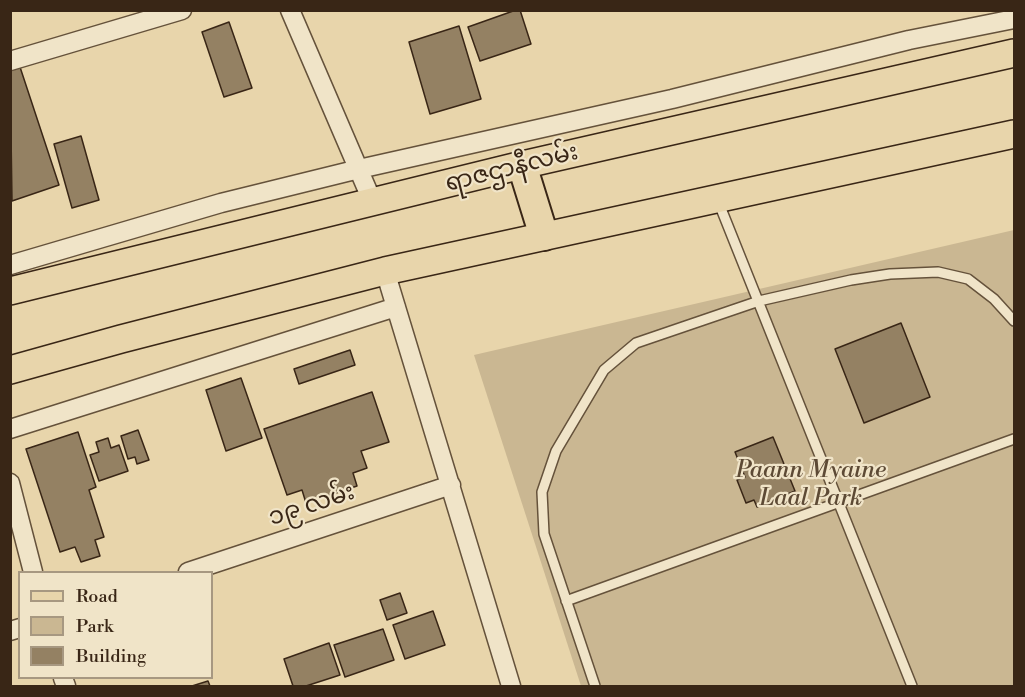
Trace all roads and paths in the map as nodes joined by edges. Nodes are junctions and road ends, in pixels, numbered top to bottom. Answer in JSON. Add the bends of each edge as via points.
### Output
{"nodes":[{"id":1,"x":182,"y":10,"type":"edge"},
{"id":2,"x":290,"y":10,"type":"edge"},
{"id":3,"x":1014,"y":19,"type":"edge"},
{"id":4,"x":1014,"y":53,"type":"edge"},
{"id":5,"x":10,"y":61,"type":"edge"},
{"id":6,"x":1014,"y":134,"type":"edge"},
{"id":7,"x":522,"y":165,"type":"junction"},
{"id":8,"x":359,"y":169,"type":"junction"},
{"id":9,"x":718,"y":199,"type":"junction"},
{"id":10,"x":373,"y":203,"type":"junction"},
{"id":11,"x":544,"y":236,"type":"junction"},
{"id":12,"x":10,"y":265,"type":"edge"},
{"id":13,"x":385,"y":271,"type":"junction"},
{"id":14,"x":10,"y":291,"type":"edge"},
{"id":15,"x":759,"y":302,"type":"junction"},
{"id":16,"x":396,"y":307,"type":"junction"},
{"id":17,"x":1014,"y":321,"type":"edge"},
{"id":18,"x":10,"y":370,"type":"edge"},
{"id":19,"x":10,"y":429,"type":"edge"},
{"id":20,"x":1014,"y":439,"type":"edge"},
{"id":21,"x":10,"y":483,"type":"edge"},
{"id":22,"x":451,"y":485,"type":"junction"},
{"id":23,"x":839,"y":502,"type":"junction"},
{"id":24,"x":32,"y":571,"type":"edge"},
{"id":25,"x":194,"y":571,"type":"edge"},
{"id":26,"x":567,"y":601,"type":"junction"},
{"id":27,"x":511,"y":687,"type":"edge"},
{"id":28,"x":595,"y":687,"type":"edge"},
{"id":29,"x":912,"y":687,"type":"edge"}],
"edges":[{"from":1,"to":5,"type":"street"},
{"from":2,"to":8,"type":"street"},
{"from":3,"to":8,"type":"street"},
{"from":4,"to":7,"type":"main road","name":"ရာဇဌာနီလမ်း"},
{"from":6,"to":9,"type":"main road"},
{"from":7,"to":10,"type":"main road","name":"ရာဇဌာနီလမ်း"},
{"from":7,"to":11,"type":"highway"},
{"from":8,"to":10,"type":"street"},
{"from":8,"to":12,"type":"street","via":[[221,203]]},
{"from":9,"to":11,"type":"main road"},
{"from":9,"to":15,"type":"lane"},
{"from":10,"to":14,"type":"main road","name":"ရာဇဌာနီလမ်း"},
{"from":11,"to":13,"type":"main road"},
{"from":13,"to":16,"type":"street"},
{"from":13,"to":18,"type":"main road"},
{"from":15,"to":17,"type":"lane","via":[[850,280],[938,272],[968,279],[994,298]]},
{"from":15,"to":23,"type":"lane"},
{"from":15,"to":26,"type":"lane","via":[[636,343],[604,370],[556,451],[542,492],[544,534]]},
{"from":16,"to":19,"type":"street"},
{"from":16,"to":22,"type":"street"},
{"from":20,"to":23,"type":"lane"},
{"from":21,"to":24,"type":"street"},
{"from":22,"to":25,"type":"street","name":"၁၉ လမ်း"},
{"from":22,"to":27,"type":"street"},
{"from":23,"to":26,"type":"lane"},
{"from":23,"to":29,"type":"lane"},
{"from":26,"to":28,"type":"lane"}]}
